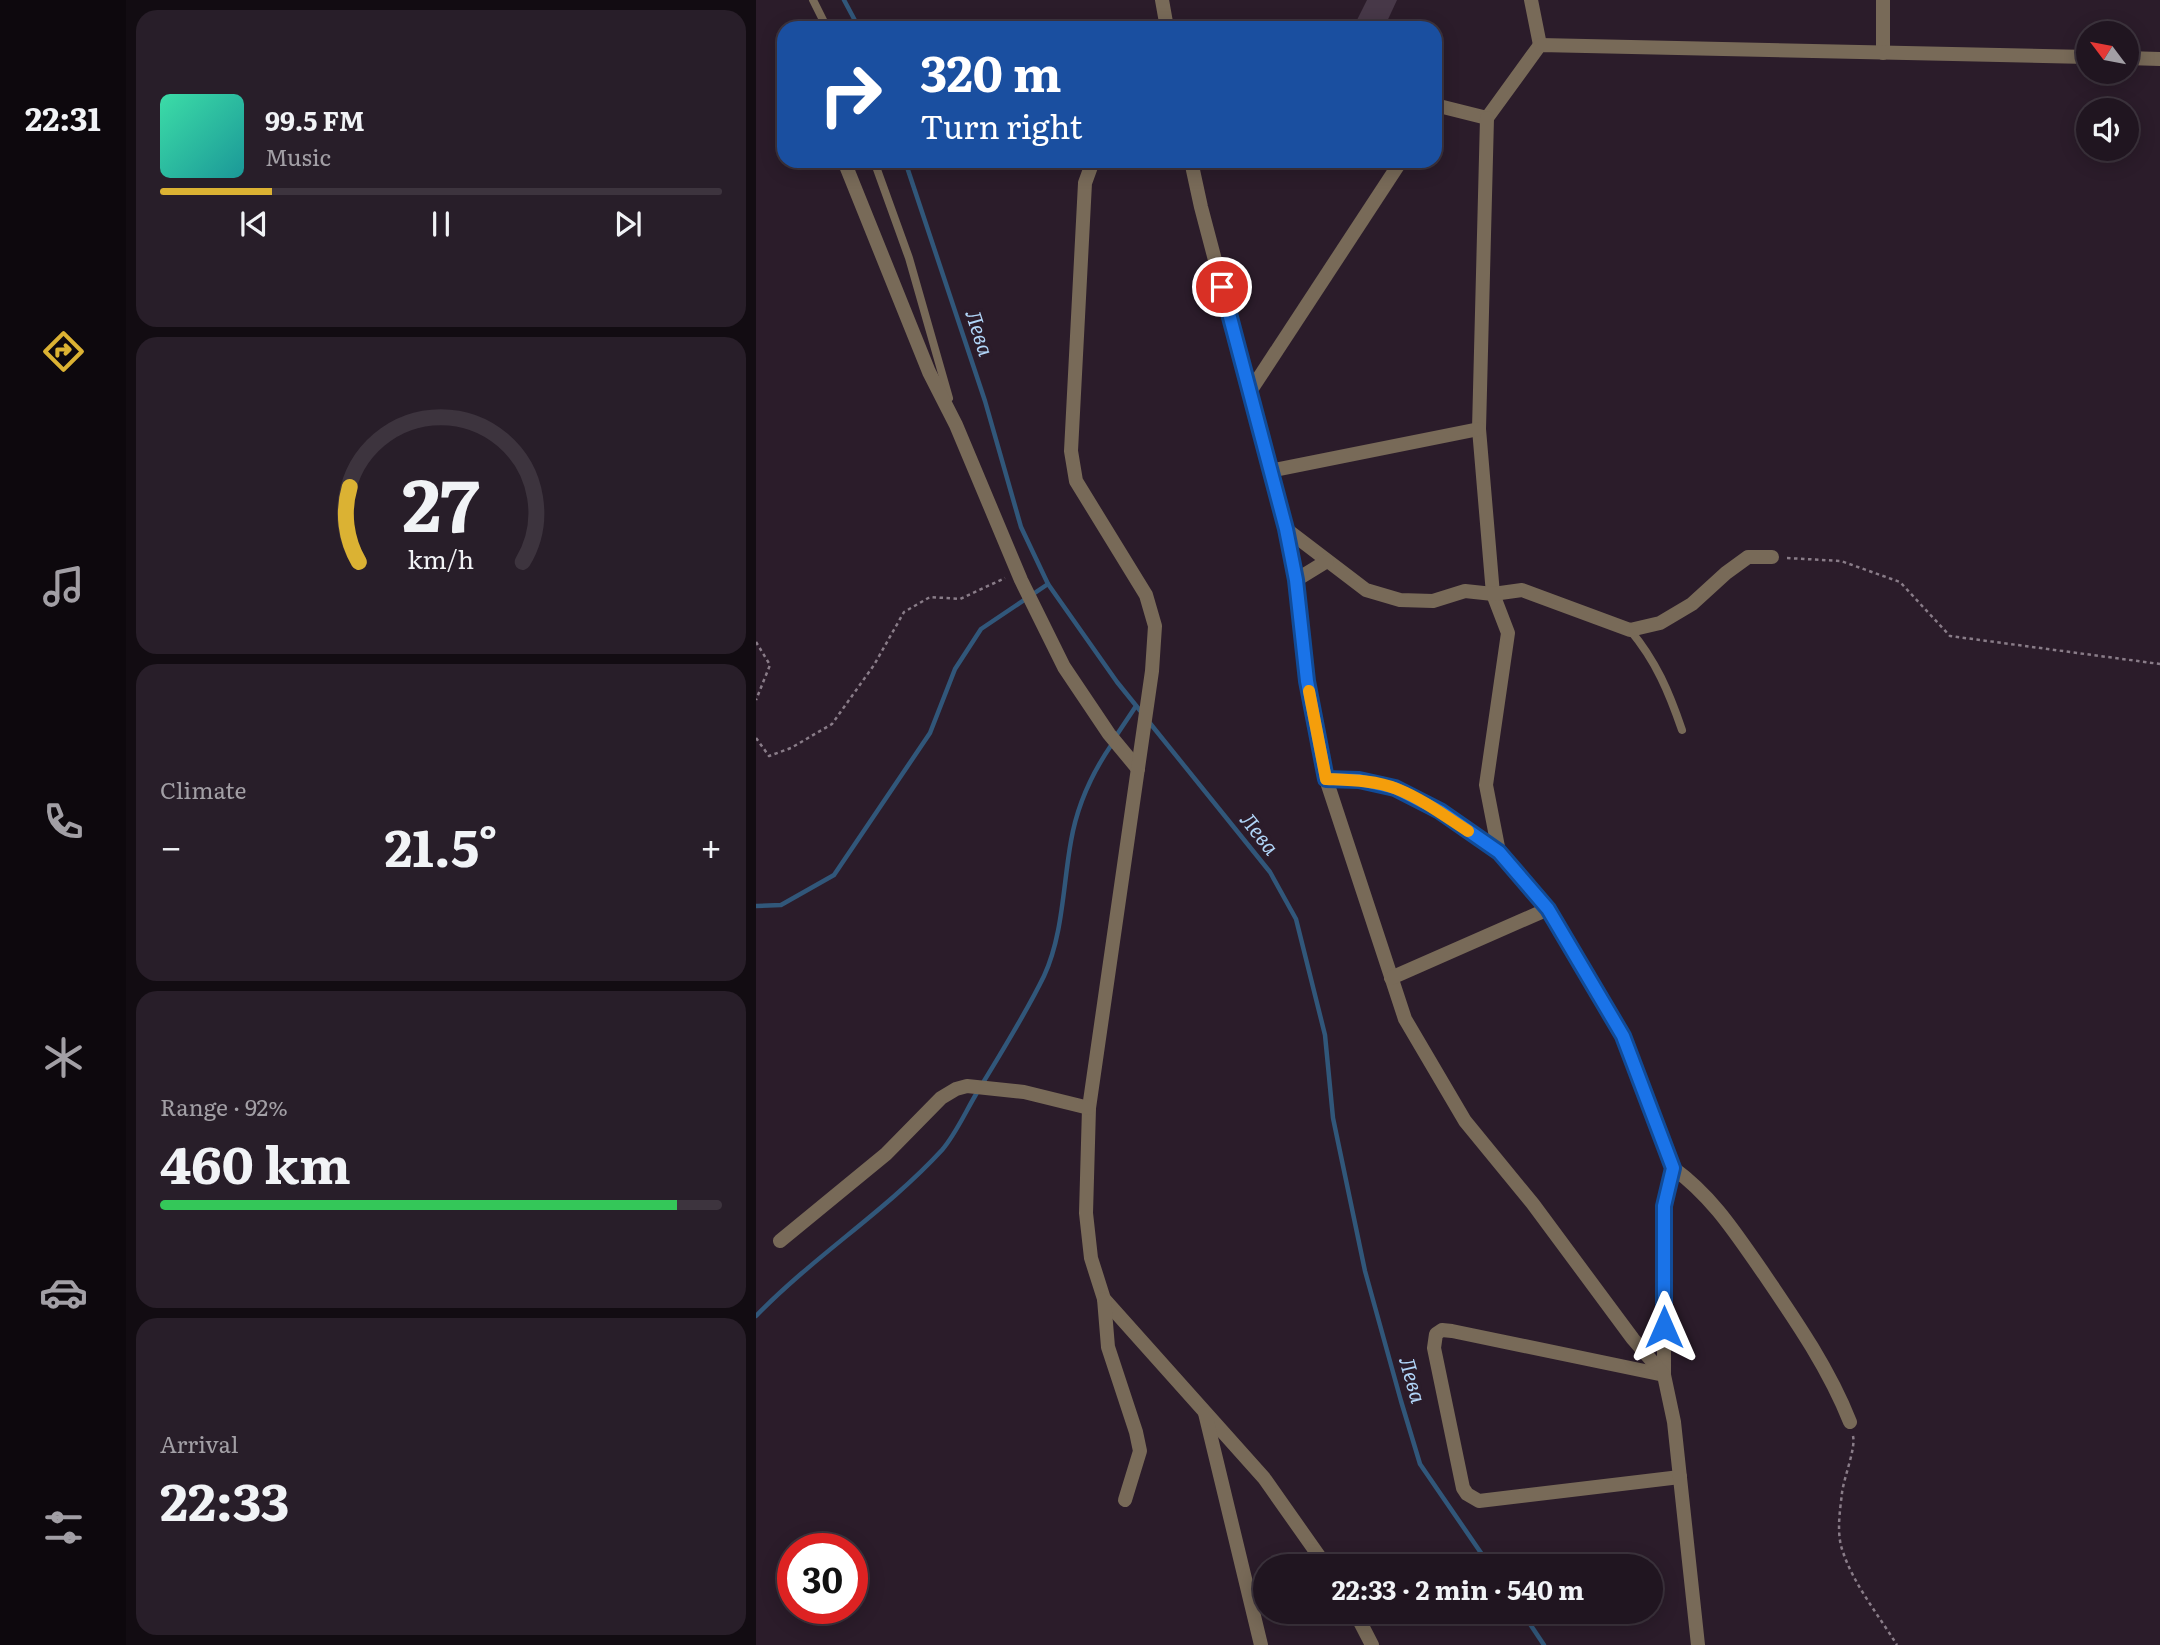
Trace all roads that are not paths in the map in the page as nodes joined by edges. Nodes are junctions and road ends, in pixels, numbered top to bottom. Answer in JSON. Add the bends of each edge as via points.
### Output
{"nodes":[{"id":1,"x":813,"y":0,"type":"edge"},
{"id":2,"x":1162,"y":0,"type":"edge"},
{"id":3,"x":1531,"y":0,"type":"edge"},
{"id":4,"x":1883,"y":0,"type":"edge"},
{"id":5,"x":824,"y":21,"type":"edge"},
{"id":6,"x":1166,"y":21,"type":"edge"},
{"id":7,"x":1540,"y":46,"type":"junction"},
{"id":8,"x":1883,"y":52,"type":"junction"},
{"id":9,"x":2076,"y":57,"type":"edge"},
{"id":10,"x":2139,"y":58,"type":"edge"},
{"id":11,"x":2160,"y":59,"type":"edge"},
{"id":12,"x":1442,"y":108,"type":"edge"},
{"id":13,"x":1487,"y":118,"type":"junction"},
{"id":14,"x":847,"y":168,"type":"edge"},
{"id":15,"x":877,"y":168,"type":"edge"},
{"id":16,"x":1091,"y":168,"type":"edge"},
{"id":17,"x":1193,"y":168,"type":"edge"},
{"id":18,"x":1396,"y":168,"type":"edge"},
{"id":19,"x":1249,"y":393,"type":"junction"},
{"id":20,"x":956,"y":425,"type":"junction"},
{"id":21,"x":1479,"y":429,"type":"junction"},
{"id":22,"x":1270,"y":471,"type":"junction"},
{"id":23,"x":1286,"y":529,"type":"junction"},
{"id":24,"x":1772,"y":557,"type":"road end"},
{"id":25,"x":1327,"y":561,"type":"junction"},
{"id":26,"x":1296,"y":580,"type":"junction"},
{"id":27,"x":1493,"y":594,"type":"junction"},
{"id":28,"x":1630,"y":630,"type":"junction"},
{"id":29,"x":1682,"y":730,"type":"dead end"},
{"id":30,"x":1138,"y":769,"type":"junction"},
{"id":31,"x":1326,"y":779,"type":"junction"},
{"id":32,"x":1499,"y":852,"type":"junction"},
{"id":33,"x":1548,"y":909,"type":"junction"},
{"id":34,"x":1391,"y":978,"type":"junction"},
{"id":35,"x":1089,"y":1108,"type":"junction"},
{"id":36,"x":1673,"y":1168,"type":"junction"},
{"id":37,"x":780,"y":1241,"type":"dead end"},
{"id":38,"x":1104,"y":1299,"type":"junction"},
{"id":39,"x":1664,"y":1375,"type":"junction"},
{"id":40,"x":1205,"y":1412,"type":"junction"},
{"id":41,"x":1850,"y":1422,"type":"road end"},
{"id":42,"x":1680,"y":1478,"type":"junction"},
{"id":43,"x":1125,"y":1500,"type":"dead end"},
{"id":44,"x":1318,"y":1554,"type":"edge"},
{"id":45,"x":1361,"y":1624,"type":"edge"},
{"id":46,"x":1261,"y":1645,"type":"edge"},
{"id":47,"x":1372,"y":1645,"type":"edge"},
{"id":48,"x":1698,"y":1645,"type":"edge"}],
"edges":[{"from":1,"to":5,"type":"lane"},
{"from":2,"to":6,"type":"street"},
{"from":3,"to":7,"type":"street"},
{"from":4,"to":8,"type":"street"},
{"from":7,"to":8,"type":"street"},
{"from":7,"to":13,"type":"street"},
{"from":8,"to":9,"type":"street"},
{"from":10,"to":11,"type":"street"},
{"from":12,"to":13,"type":"street"},
{"from":13,"to":21,"type":"street"},
{"from":14,"to":20,"type":"street","via":[[918,347]]},
{"from":15,"to":20,"type":"lane","via":[[909,258]]},
{"from":16,"to":30,"type":"street","via":[[1085,184],[1070,451],[1076,481],[1146,595],[1155,626]]},
{"from":17,"to":19,"type":"street"},
{"from":18,"to":19,"type":"street"},
{"from":19,"to":22,"type":"street"},
{"from":20,"to":30,"type":"street","via":[[1065,667]]},
{"from":21,"to":22,"type":"street"},
{"from":21,"to":27,"type":"street"},
{"from":22,"to":23,"type":"street"},
{"from":23,"to":25,"type":"street"},
{"from":23,"to":26,"type":"street"},
{"from":24,"to":28,"type":"street","via":[[1748,557],[1692,604],[1660,623]]},
{"from":25,"to":26,"type":"street"},
{"from":25,"to":27,"type":"street","via":[[1366,590],[1400,600],[1433,601],[1465,591]]},
{"from":26,"to":31,"type":"street","via":[[1307,681]]},
{"from":27,"to":28,"type":"street","via":[[1522,590]]},
{"from":27,"to":32,"type":"street","via":[[1508,634],[1486,785]]},
{"from":28,"to":29,"type":"lane","via":[[1648,652],[1670,694]]},
{"from":30,"to":35,"type":"street"},
{"from":31,"to":32,"type":"street","via":[[1395,788],[1440,811]]},
{"from":31,"to":34,"type":"street"},
{"from":32,"to":33,"type":"street"},
{"from":33,"to":34,"type":"street"},
{"from":33,"to":36,"type":"street","via":[[1623,1036]]},
{"from":34,"to":39,"type":"street","via":[[1405,1018],[1465,1121]]},
{"from":35,"to":37,"type":"street","via":[[1024,1091],[956,1089]]},
{"from":35,"to":38,"type":"street","via":[[1086,1213],[1091,1258]]},
{"from":36,"to":39,"type":"street","via":[[1664,1206]]},
{"from":36,"to":41,"type":"street","via":[[1697,1185],[1725,1218],[1789,1311],[1837,1390]]},
{"from":38,"to":40,"type":"street"},
{"from":38,"to":43,"type":"street","via":[[1108,1347],[1140,1451]]},
{"from":39,"to":42,"type":"street"},
{"from":39,"to":42,"type":"street","via":[[1452,1331],[1442,1330],[1433,1341],[1463,1488],[1479,1501]]},
{"from":40,"to":44,"type":"street","via":[[1264,1478]]},
{"from":40,"to":46,"type":"street"},
{"from":42,"to":48,"type":"street"},
{"from":45,"to":47,"type":"street"}]}
